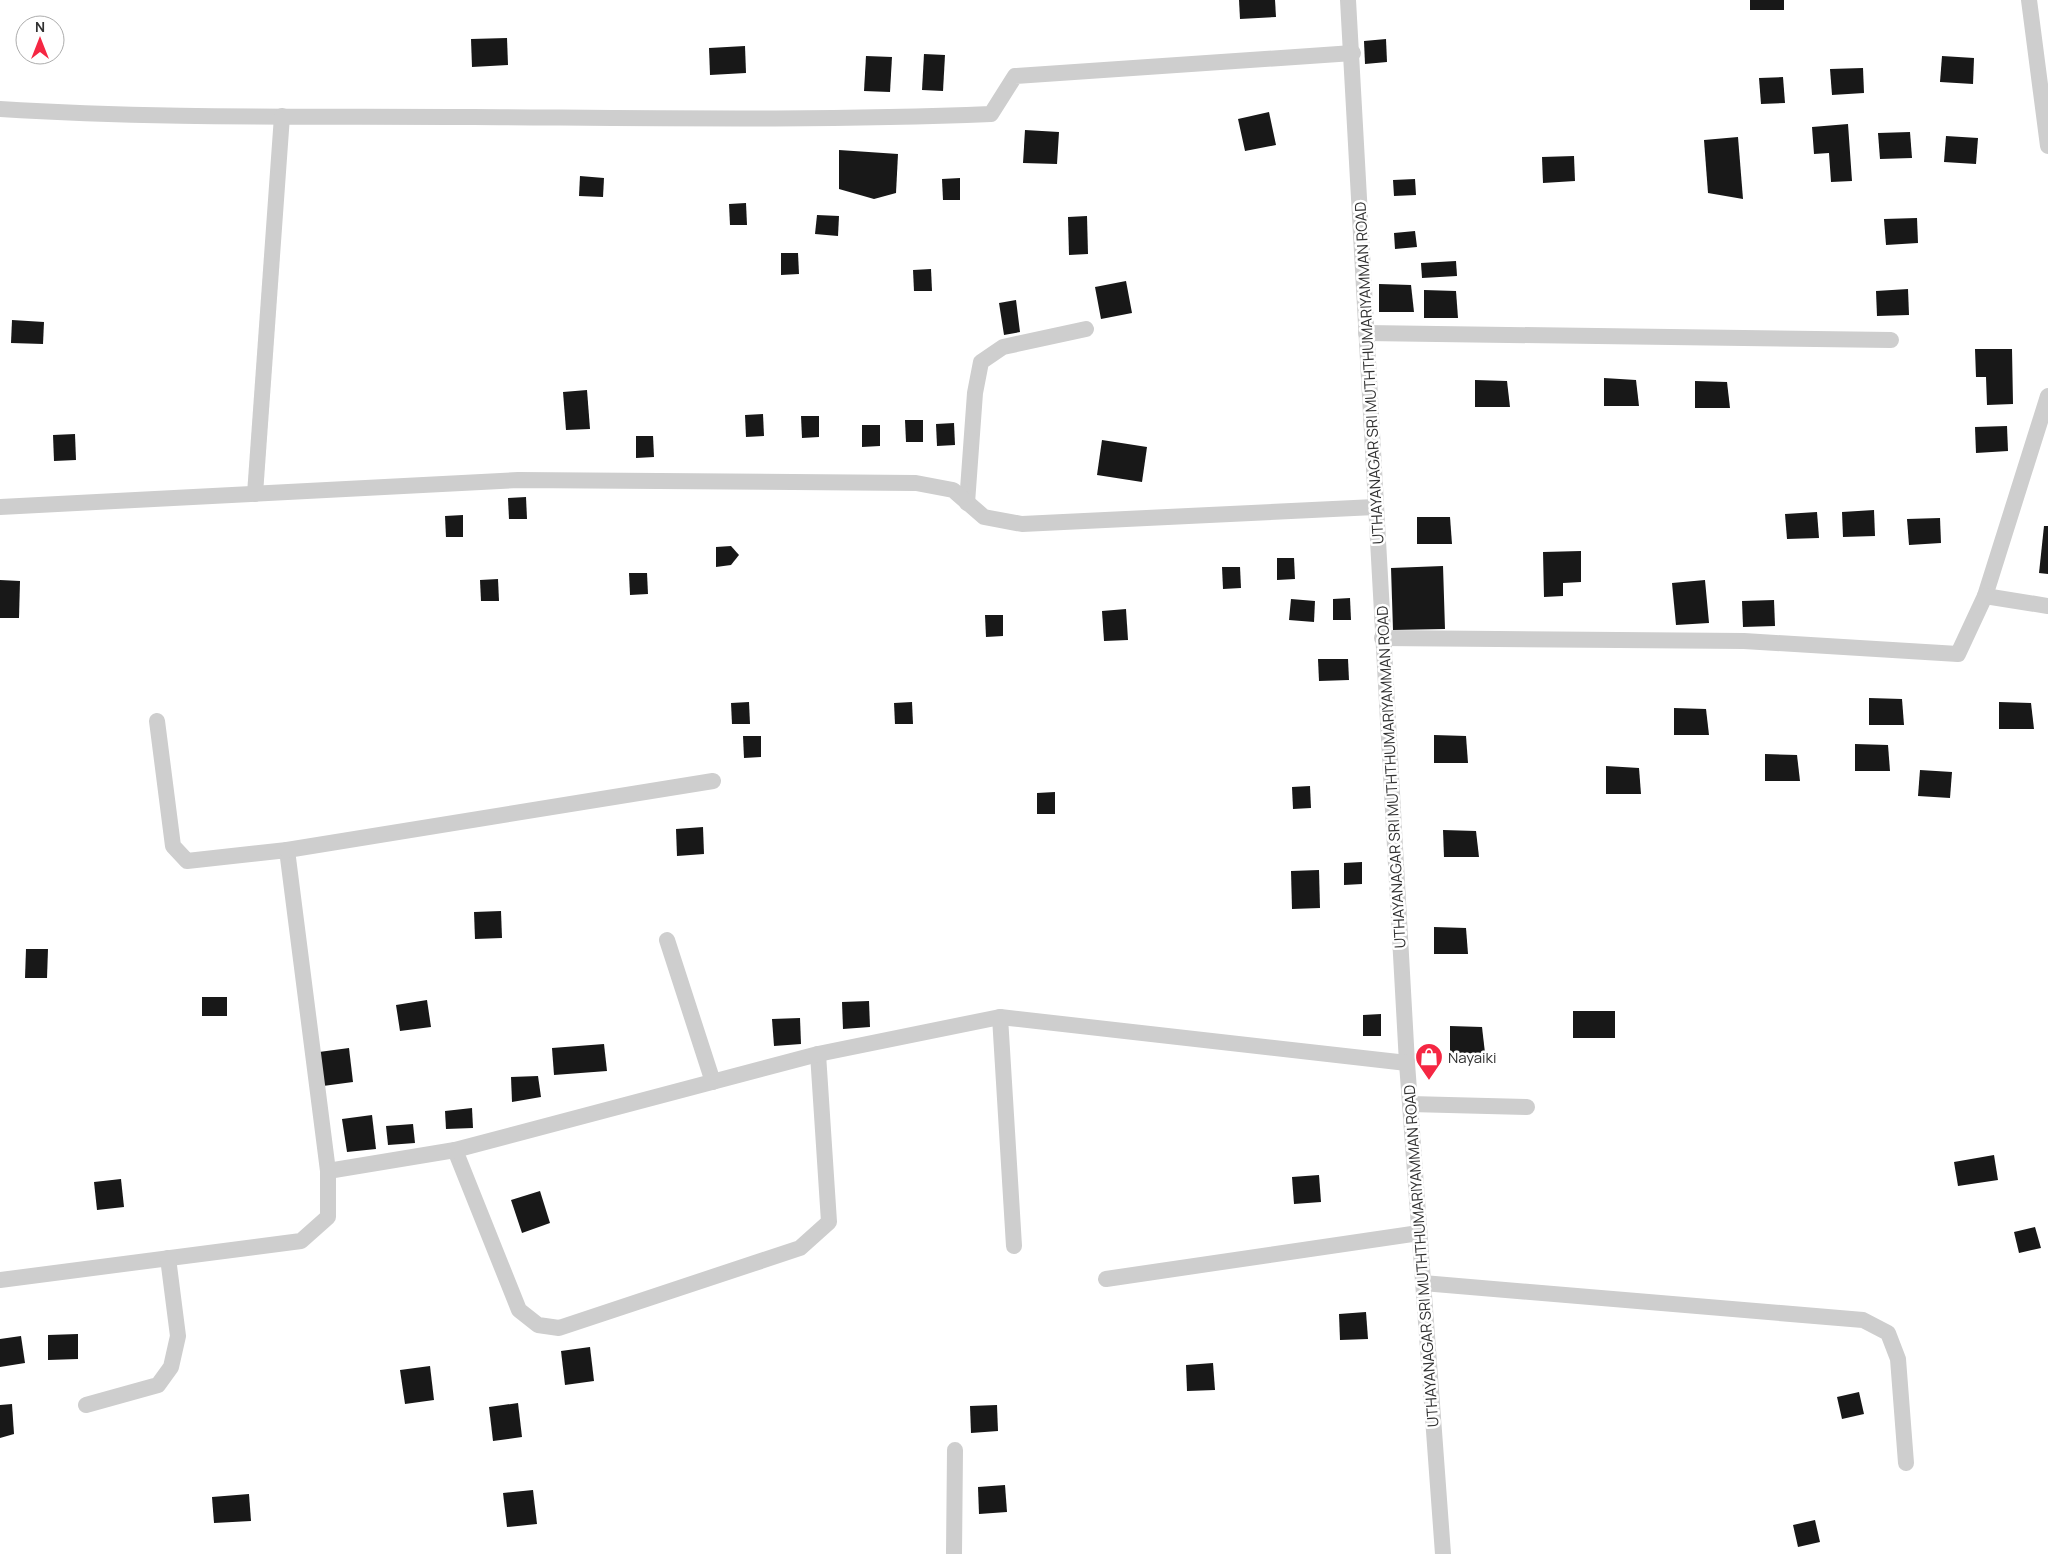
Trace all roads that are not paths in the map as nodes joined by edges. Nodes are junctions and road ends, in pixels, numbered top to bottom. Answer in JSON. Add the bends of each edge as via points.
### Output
{"nodes":[{"id":1,"x":1348,"y":0,"type":"edge"},
{"id":2,"x":2029,"y":0,"type":"edge"},
{"id":3,"x":1353,"y":53,"type":"junction"},
{"id":4,"x":0,"y":109,"type":"edge"},
{"id":5,"x":282,"y":116,"type":"junction"},
{"id":6,"x":2048,"y":146,"type":"edge"},
{"id":7,"x":1086,"y":329,"type":"dead end"},
{"id":8,"x":1366,"y":333,"type":"junction"},
{"id":9,"x":1891,"y":340,"type":"dead end"},
{"id":10,"x":2048,"y":396,"type":"edge"},
{"id":11,"x":255,"y":494,"type":"junction"},
{"id":12,"x":968,"y":503,"type":"junction"},
{"id":13,"x":0,"y":507,"type":"edge"},
{"id":14,"x":1375,"y":507,"type":"junction"},
{"id":15,"x":1985,"y":596,"type":"junction"},
{"id":16,"x":2048,"y":606,"type":"edge"},
{"id":17,"x":1382,"y":638,"type":"junction"},
{"id":18,"x":156,"y":721,"type":"dead end"},
{"id":19,"x":713,"y":781,"type":"dead end"},
{"id":20,"x":287,"y":850,"type":"junction"},
{"id":21,"x":667,"y":940,"type":"dead end"},
{"id":22,"x":1000,"y":1017,"type":"junction"},
{"id":23,"x":818,"y":1054,"type":"junction"},
{"id":24,"x":1407,"y":1063,"type":"junction"},
{"id":25,"x":712,"y":1082,"type":"junction"},
{"id":26,"x":1410,"y":1104,"type":"junction"},
{"id":27,"x":1528,"y":1107,"type":"dead end"},
{"id":28,"x":456,"y":1150,"type":"junction"},
{"id":29,"x":328,"y":1171,"type":"junction"},
{"id":30,"x":1419,"y":1233,"type":"junction"},
{"id":31,"x":1014,"y":1246,"type":"dead end"},
{"id":32,"x":168,"y":1258,"type":"junction"},
{"id":33,"x":0,"y":1280,"type":"edge"},
{"id":34,"x":1106,"y":1280,"type":"dead end"},
{"id":35,"x":1423,"y":1283,"type":"junction"},
{"id":36,"x":86,"y":1405,"type":"dead end"},
{"id":37,"x":955,"y":1450,"type":"dead end"},
{"id":38,"x":1906,"y":1463,"type":"dead end"},
{"id":39,"x":954,"y":1554,"type":"edge"},
{"id":40,"x":1443,"y":1554,"type":"edge"}],
"edges":[{"from":1,"to":3,"type":"street","name":"UTHAYANAGAR SRI MUTHTHUMARIYAMMAN ROAD"},
{"from":2,"to":6,"type":"street"},
{"from":3,"to":5,"type":"street","via":[[1016,76],[991,114],[867,119]]},
{"from":3,"to":8,"type":"street","name":"UTHAYANAGAR SRI MUTHTHUMARIYAMMAN ROAD"},
{"from":4,"to":5,"type":"street","via":[[107,115]]},
{"from":5,"to":11,"type":"street"},
{"from":7,"to":12,"type":"street","via":[[1003,347],[981,362]]},
{"from":8,"to":9,"type":"street"},
{"from":8,"to":14,"type":"street","name":"UTHAYANAGAR SRI MUTHTHUMARIYAMMAN ROAD"},
{"from":10,"to":15,"type":"street"},
{"from":11,"to":12,"type":"street","via":[[518,480],[916,483],[953,490]]},
{"from":11,"to":13,"type":"street"},
{"from":12,"to":14,"type":"street","via":[[984,518],[1022,524]]},
{"from":14,"to":17,"type":"street","name":"UTHAYANAGAR SRI MUTHTHUMARIYAMMAN ROAD"},
{"from":15,"to":16,"type":"street"},
{"from":15,"to":17,"type":"street","via":[[1958,654],[1744,640]]},
{"from":17,"to":24,"type":"street","name":"UTHAYANAGAR SRI MUTHTHUMARIYAMMAN ROAD"},
{"from":18,"to":20,"type":"street","via":[[173,846],[187,861]]},
{"from":19,"to":20,"type":"street"},
{"from":20,"to":29,"type":"street"},
{"from":21,"to":25,"type":"street"},
{"from":22,"to":23,"type":"street"},
{"from":22,"to":24,"type":"street"},
{"from":22,"to":31,"type":"street"},
{"from":23,"to":25,"type":"street"},
{"from":23,"to":28,"type":"street","via":[[829,1222],[800,1248],[559,1328],[538,1325],[519,1310]]},
{"from":24,"to":26,"type":"street","name":"UTHAYANAGAR SRI MUTHTHUMARIYAMMAN ROAD"},
{"from":25,"to":28,"type":"street"},
{"from":26,"to":27,"type":"street"},
{"from":26,"to":30,"type":"street","name":"UTHAYANAGAR SRI MUTHTHUMARIYAMMAN ROAD"},
{"from":28,"to":29,"type":"street"},
{"from":29,"to":32,"type":"street","via":[[328,1218],[301,1241]]},
{"from":30,"to":34,"type":"street"},
{"from":30,"to":35,"type":"street","name":"UTHAYANAGAR SRI MUTHTHUMARIYAMMAN ROAD"},
{"from":32,"to":33,"type":"street"},
{"from":32,"to":36,"type":"street","via":[[178,1336],[171,1367],[158,1385]]},
{"from":35,"to":38,"type":"street","via":[[1863,1320],[1888,1333],[1898,1359]]},
{"from":35,"to":40,"type":"street","name":"UTHAYANAGAR SRI MUTHTHUMARIYAMMAN ROAD"},
{"from":37,"to":39,"type":"street"}]}
